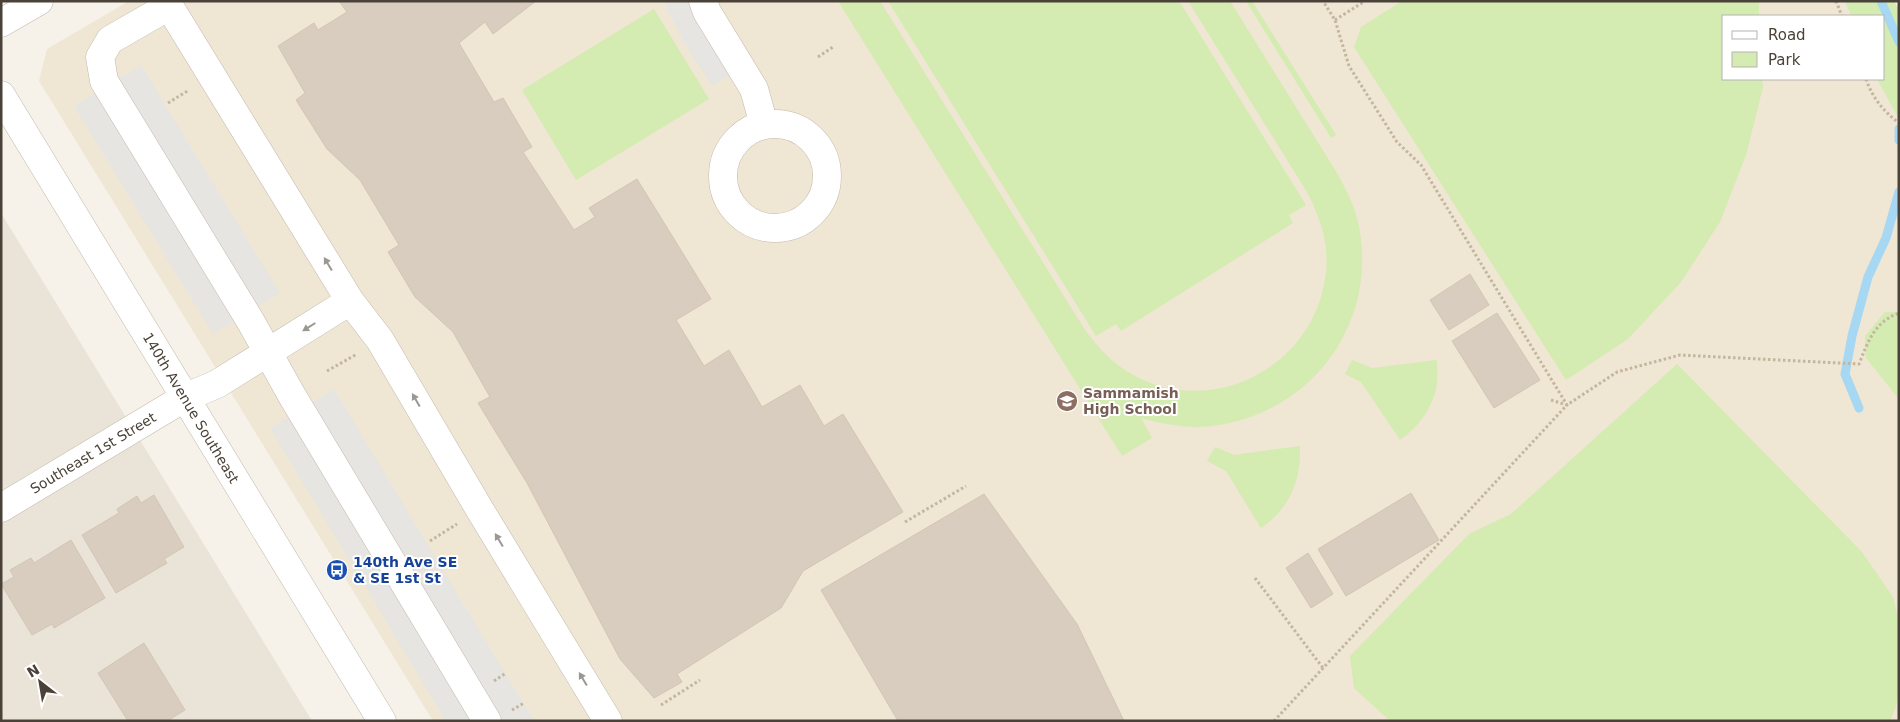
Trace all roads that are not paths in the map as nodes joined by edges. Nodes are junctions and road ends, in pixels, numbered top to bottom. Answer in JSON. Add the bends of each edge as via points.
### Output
{"nodes":[{"id":1,"x":39,"y":1,"type":"edge"},
{"id":2,"x":703,"y":1,"type":"edge"},
{"id":3,"x":168,"y":4,"type":"edge"},
{"id":4,"x":1,"y":23,"type":"edge"},
{"id":5,"x":1,"y":95,"type":"edge"},
{"id":6,"x":764,"y":125,"type":"dead end"},
{"id":7,"x":350,"y":301,"type":"junction"},
{"id":8,"x":268,"y":353,"type":"junction"},
{"id":9,"x":184,"y":398,"type":"junction"},
{"id":10,"x":1,"y":508,"type":"edge"},
{"id":11,"x":382,"y":721,"type":"edge"},
{"id":12,"x":487,"y":721,"type":"edge"},
{"id":13,"x":608,"y":721,"type":"edge"}],
"edges":[{"from":1,"to":4,"type":"street"},
{"from":2,"to":6,"type":"street","via":[[754,89]]},
{"from":7,"to":3,"type":"street","one_way":true},
{"from":3,"to":8,"type":"street","via":[[110,40],[100,57],[104,81]]},
{"from":5,"to":9,"type":"street","name":"140th Avenue Southeast"},
{"from":7,"to":8,"type":"street","name":"Southeast 1st Street","one_way":true},
{"from":13,"to":7,"type":"street","one_way":true,"via":[[380,340]]},
{"from":8,"to":9,"type":"street","name":"Southeast 1st Street","via":[[218,384]]},
{"from":8,"to":12,"type":"street"},
{"from":9,"to":10,"type":"street","name":"Southeast 1st Street"},
{"from":9,"to":11,"type":"street","name":"140th Avenue Southeast"}]}
